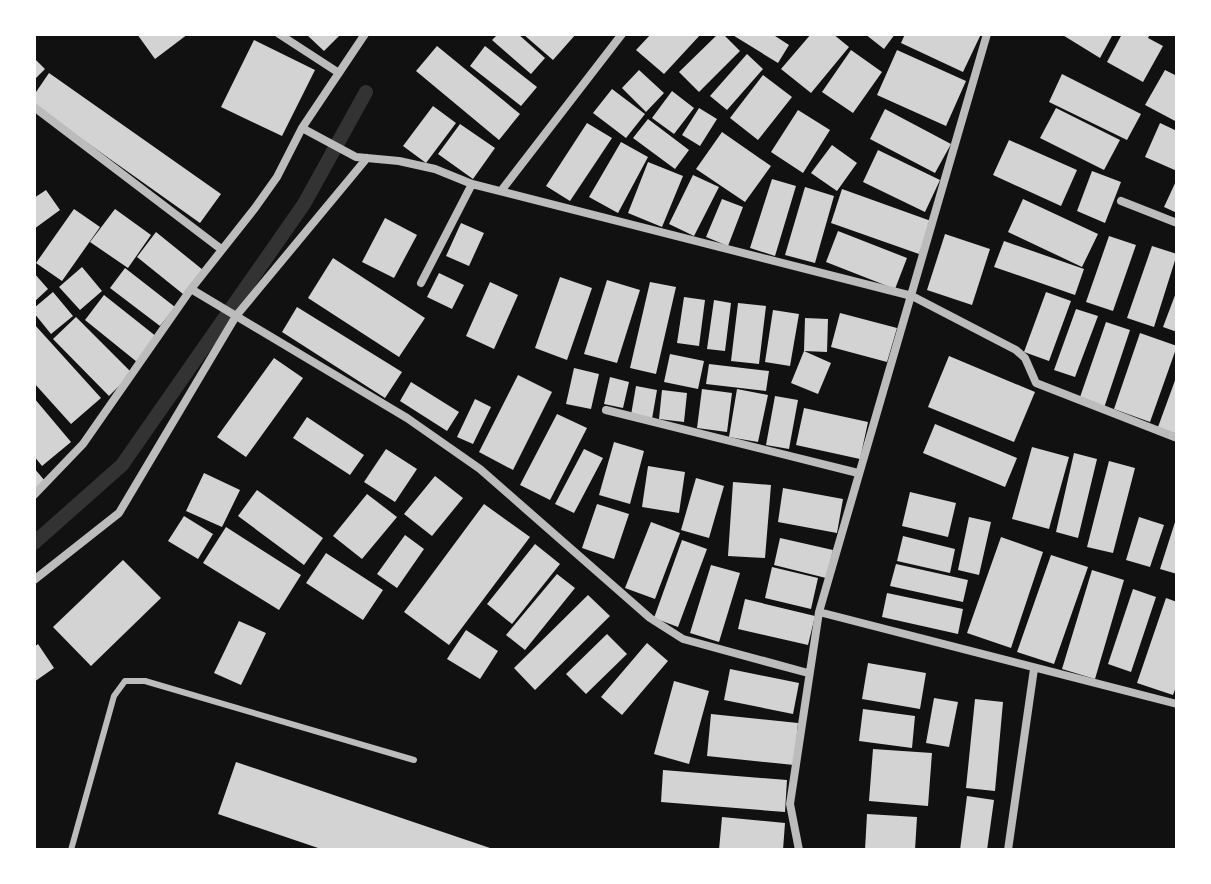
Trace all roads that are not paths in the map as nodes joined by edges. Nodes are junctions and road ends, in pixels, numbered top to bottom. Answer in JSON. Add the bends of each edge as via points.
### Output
{"nodes":[{"id":1,"x":279,"y":34,"type":"edge"},
{"id":2,"x":365,"y":34,"type":"edge"},
{"id":3,"x":622,"y":34,"type":"edge"},
{"id":4,"x":987,"y":34,"type":"edge"},
{"id":5,"x":339,"y":73,"type":"junction"},
{"id":6,"x":34,"y":107,"type":"edge"},
{"id":7,"x":302,"y":128,"type":"junction"},
{"id":8,"x":367,"y":158,"type":"junction"},
{"id":9,"x":472,"y":184,"type":"junction"},
{"id":10,"x":501,"y":191,"type":"junction"},
{"id":11,"x":1121,"y":201,"type":"dead end"},
{"id":12,"x":1177,"y":223,"type":"edge"},
{"id":13,"x":221,"y":249,"type":"junction"},
{"id":14,"x":421,"y":283,"type":"dead end"},
{"id":15,"x":191,"y":289,"type":"junction"},
{"id":16,"x":912,"y":296,"type":"junction"},
{"id":17,"x":233,"y":314,"type":"junction"},
{"id":18,"x":606,"y":410,"type":"dead end"},
{"id":19,"x":1177,"y":438,"type":"edge"},
{"id":20,"x":858,"y":473,"type":"junction"},
{"id":21,"x":34,"y":495,"type":"edge"},
{"id":22,"x":34,"y":580,"type":"edge"},
{"id":23,"x":819,"y":612,"type":"junction"},
{"id":24,"x":1034,"y":669,"type":"junction"},
{"id":25,"x":808,"y":673,"type":"junction"},
{"id":26,"x":1177,"y":704,"type":"edge"},
{"id":27,"x":414,"y":760,"type":"dead end"},
{"id":28,"x":71,"y":850,"type":"edge"},
{"id":29,"x":799,"y":850,"type":"edge"},
{"id":30,"x":1008,"y":850,"type":"edge"}],
"edges":[{"from":1,"to":5,"type":"street"},
{"from":2,"to":5,"type":"street"},
{"from":3,"to":10,"type":"street"},
{"from":4,"to":16,"type":"street"},
{"from":5,"to":7,"type":"street"},
{"from":6,"to":13,"type":"street"},
{"from":7,"to":8,"type":"street"},
{"from":7,"to":13,"type":"street","via":[[277,177]]},
{"from":8,"to":9,"type":"street","via":[[435,169]]},
{"from":8,"to":17,"type":"street"},
{"from":9,"to":10,"type":"street"},
{"from":9,"to":14,"type":"street"},
{"from":10,"to":16,"type":"street"},
{"from":11,"to":12,"type":"street"},
{"from":13,"to":15,"type":"street"},
{"from":15,"to":17,"type":"street"},
{"from":15,"to":21,"type":"street","via":[[83,444]]},
{"from":16,"to":19,"type":"street","via":[[1016,350],[1036,383]]},
{"from":16,"to":20,"type":"street"},
{"from":17,"to":22,"type":"street","via":[[119,513]]},
{"from":17,"to":25,"type":"street","via":[[407,418],[480,469],[650,618],[683,639]]},
{"from":18,"to":20,"type":"street"},
{"from":20,"to":23,"type":"street"},
{"from":23,"to":24,"type":"street"},
{"from":23,"to":25,"type":"street"},
{"from":24,"to":26,"type":"street"},
{"from":24,"to":30,"type":"street"},
{"from":25,"to":29,"type":"street","via":[[790,804]]},
{"from":27,"to":28,"type":"lane","via":[[145,681],[125,681],[114,696]]}]}
